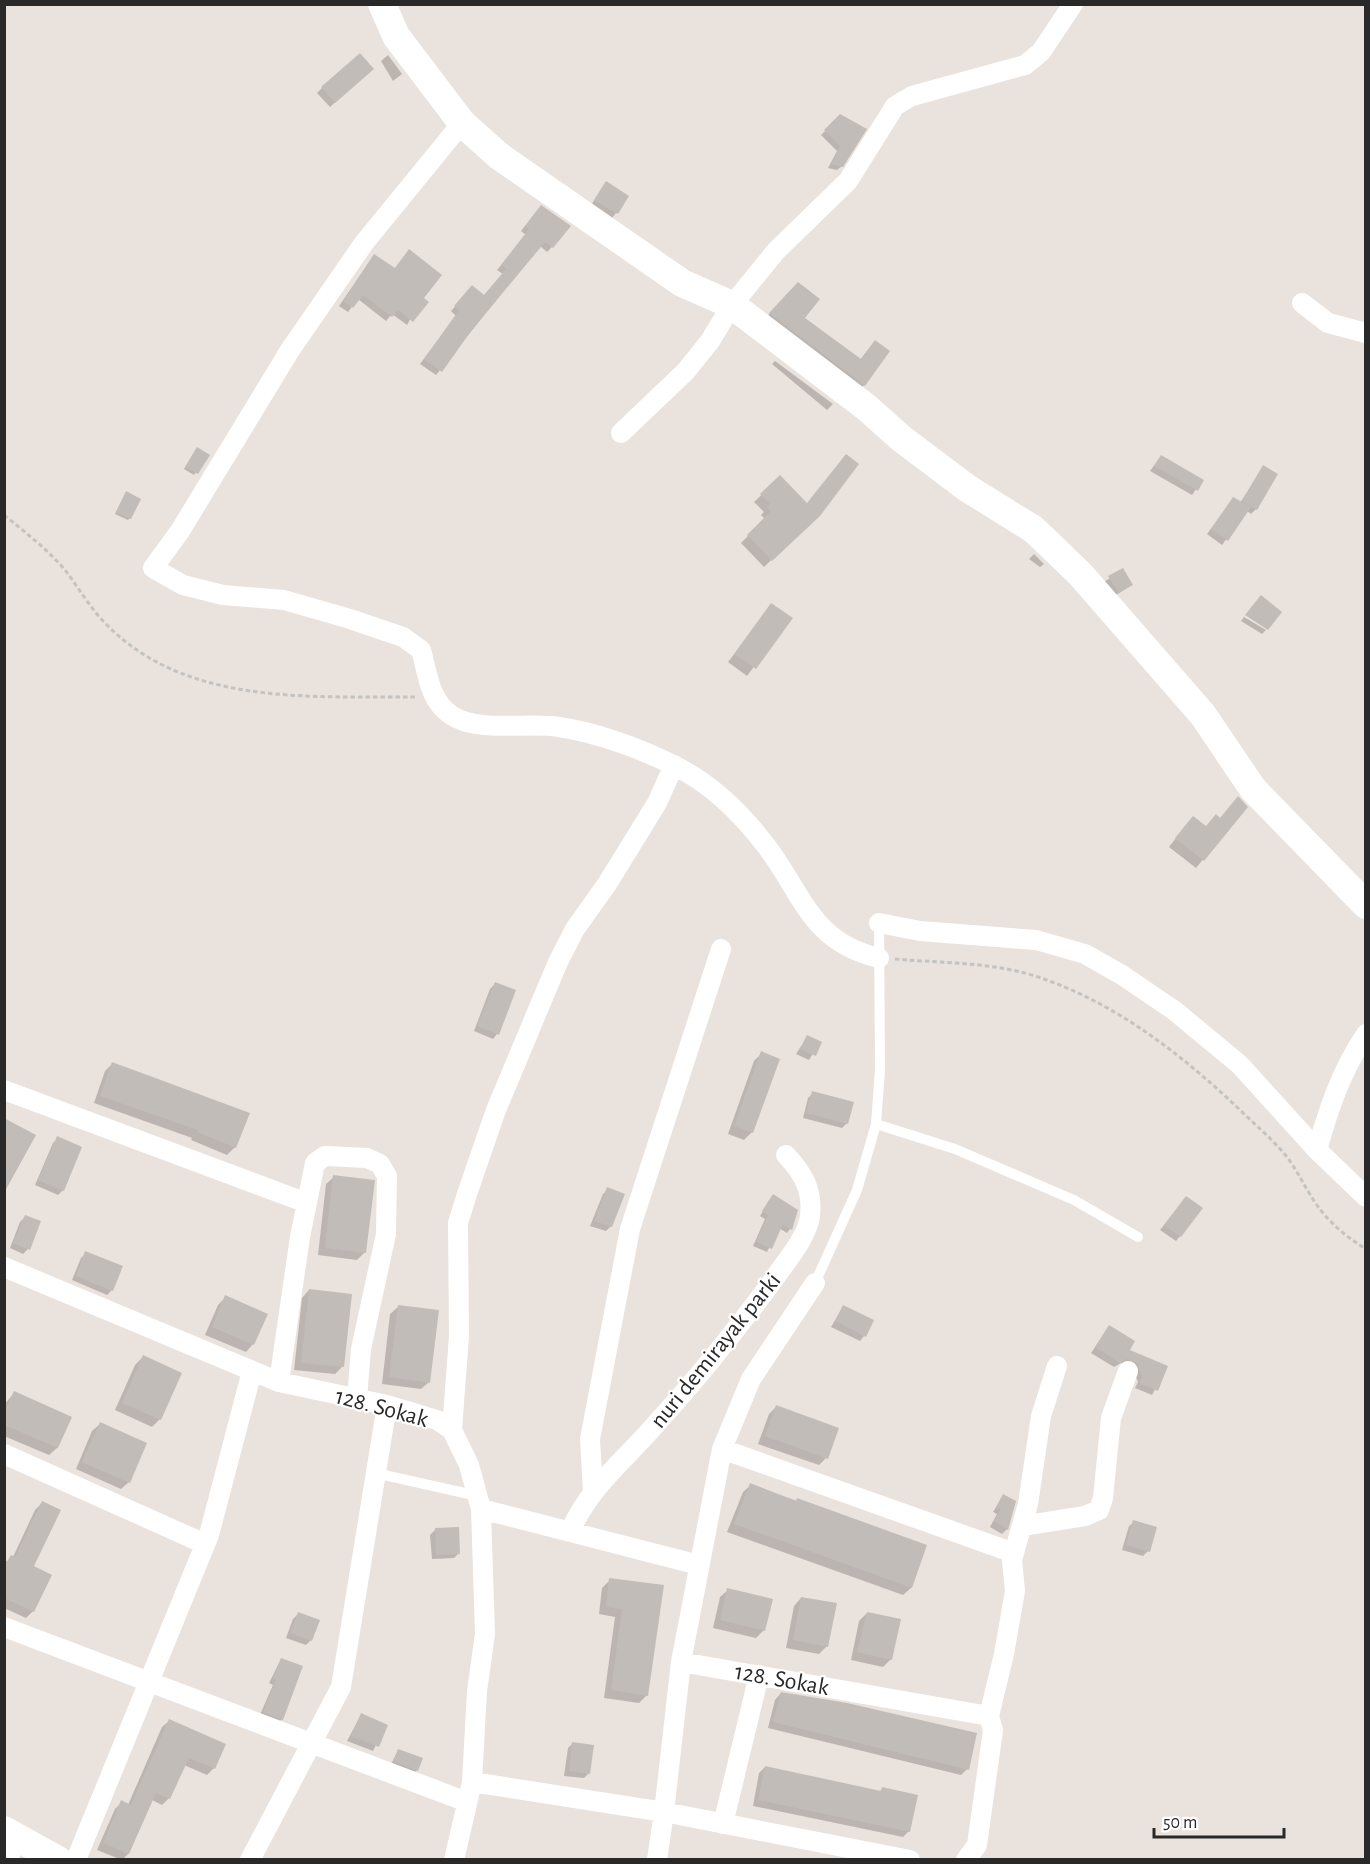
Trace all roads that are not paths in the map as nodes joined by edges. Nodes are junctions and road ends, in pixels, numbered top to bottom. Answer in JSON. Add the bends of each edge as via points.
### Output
{"nodes":[{"id":1,"x":382,"y":4,"type":"edge"},
{"id":2,"x":1073,"y":4,"type":"edge"},
{"id":3,"x":462,"y":123,"type":"junction"},
{"id":4,"x":1302,"y":303,"type":"dead end"},
{"id":5,"x":732,"y":305,"type":"junction"},
{"id":6,"x":1365,"y":333,"type":"edge"},
{"id":7,"x":621,"y":433,"type":"dead end"},
{"id":8,"x":674,"y":765,"type":"junction"},
{"id":9,"x":1365,"y":905,"type":"edge"},
{"id":10,"x":879,"y":923,"type":"joint"},
{"id":11,"x":721,"y":949,"type":"dead end"},
{"id":12,"x":879,"y":958,"type":"junction"},
{"id":13,"x":1365,"y":1034,"type":"edge"},
{"id":14,"x":4,"y":1090,"type":"edge"},
{"id":15,"x":876,"y":1124,"type":"junction"},
{"id":16,"x":1317,"y":1150,"type":"junction"},
{"id":17,"x":786,"y":1155,"type":"dead end"},
{"id":18,"x":1365,"y":1197,"type":"edge"},
{"id":19,"x":307,"y":1203,"type":"junction"},
{"id":20,"x":1138,"y":1237,"type":"dead end"},
{"id":21,"x":4,"y":1267,"type":"edge"},
{"id":22,"x":815,"y":1283,"type":"joint"},
{"id":23,"x":1057,"y":1366,"type":"dead end"},
{"id":24,"x":252,"y":1371,"type":"junction"},
{"id":25,"x":1128,"y":1371,"type":"dead end"},
{"id":26,"x":279,"y":1382,"type":"junction"},
{"id":27,"x":357,"y":1399,"type":"junction"},
{"id":28,"x":387,"y":1405,"type":"junction"},
{"id":29,"x":452,"y":1430,"type":"junction"},
{"id":30,"x":722,"y":1449,"type":"junction"},
{"id":31,"x":4,"y":1454,"type":"edge"},
{"id":32,"x":375,"y":1473,"type":"junction"},
{"id":33,"x":593,"y":1491,"type":"junction"},
{"id":34,"x":479,"y":1502,"type":"junction"},
{"id":35,"x":1022,"y":1526,"type":"junction"},
{"id":36,"x":570,"y":1532,"type":"junction"},
{"id":37,"x":205,"y":1544,"type":"junction"},
{"id":38,"x":1014,"y":1553,"type":"junction"},
{"id":39,"x":699,"y":1565,"type":"junction"},
{"id":40,"x":6,"y":1632,"type":"edge"},
{"id":41,"x":681,"y":1662,"type":"junction"},
{"id":42,"x":759,"y":1675,"type":"junction"},
{"id":43,"x":149,"y":1682,"type":"junction"},
{"id":44,"x":989,"y":1716,"type":"junction"},
{"id":45,"x":313,"y":1743,"type":"junction"},
{"id":46,"x":472,"y":1782,"type":"junction"},
{"id":47,"x":467,"y":1802,"type":"junction"},
{"id":48,"x":664,"y":1812,"type":"junction"},
{"id":49,"x":723,"y":1824,"type":"junction"},
{"id":50,"x":10,"y":1842,"type":"edge"},
{"id":51,"x":967,"y":1859,"type":"edge"},
{"id":52,"x":58,"y":1860,"type":"edge"},
{"id":53,"x":76,"y":1860,"type":"edge"},
{"id":54,"x":250,"y":1860,"type":"edge"},
{"id":55,"x":454,"y":1860,"type":"edge"},
{"id":56,"x":657,"y":1860,"type":"edge"},
{"id":57,"x":910,"y":1860,"type":"edge"}],
"edges":[{"from":1,"to":3,"type":"street","via":[[396,36]]},
{"from":2,"to":5,"type":"street","via":[[1041,52],[1025,65],[912,96],[895,106],[848,181],[776,251]]},
{"from":3,"to":5,"type":"street","via":[[508,163],[663,270]]},
{"from":3,"to":8,"type":"street","via":[[370,235],[310,321],[153,568],[183,585],[223,595],[284,600],[403,637],[422,650],[435,697],[452,716],[466,722],[558,727],[586,733]]},
{"from":4,"to":6,"type":"street","via":[[1328,323]]},
{"from":5,"to":7,"type":"street","via":[[686,371]]},
{"from":5,"to":9,"type":"street","via":[[967,488],[1033,529],[1082,575],[1203,715],[1253,789]]},
{"from":8,"to":12,"type":"street","via":[[719,794],[744,819],[825,932],[843,946]]},
{"from":8,"to":29,"type":"street","via":[[657,803],[575,929],[558,962],[496,1110],[467,1194],[458,1223],[459,1336]]},
{"from":10,"to":12,"type":"lane"},
{"from":10,"to":16,"type":"street","via":[[920,931],[1036,940],[1085,954],[1175,1011],[1239,1065]]},
{"from":11,"to":33,"type":"street","via":[[630,1229],[590,1439]]},
{"from":12,"to":15,"type":"lane","via":[[880,1070]]},
{"from":13,"to":16,"type":"street","via":[[1334,1093]]},
{"from":14,"to":19,"type":"street"},
{"from":15,"to":20,"type":"lane","via":[[920,1136],[1074,1200]]},
{"from":15,"to":22,"type":"lane","via":[[857,1190]]},
{"from":16,"to":18,"type":"street"},
{"from":17,"to":33,"type":"street","name":"nuri demirayak parki","via":[[810,1190],[810,1217],[805,1230],[762,1296],[656,1425]]},
{"from":19,"to":26,"type":"street"},
{"from":19,"to":27,"type":"street","via":[[315,1163],[325,1156],[367,1158],[380,1164],[387,1176],[386,1234],[361,1349]]},
{"from":21,"to":24,"type":"street","name":"128. Sokak"},
{"from":22,"to":30,"type":"street","via":[[751,1378]]},
{"from":23,"to":35,"type":"street","via":[[1041,1416]]},
{"from":24,"to":26,"type":"street","name":"128. Sokak"},
{"from":24,"to":37,"type":"street"},
{"from":25,"to":35,"type":"street","via":[[1111,1418],[1099,1510],[1085,1516]]},
{"from":26,"to":27,"type":"street","name":"128. Sokak"},
{"from":27,"to":28,"type":"street","name":"128. Sokak"},
{"from":28,"to":29,"type":"street","name":"128. Sokak","via":[[437,1420]]},
{"from":28,"to":32,"type":"street"},
{"from":29,"to":34,"type":"street","name":"128. Sokak","via":[[469,1465]]},
{"from":30,"to":38,"type":"street"},
{"from":30,"to":39,"type":"street"},
{"from":31,"to":37,"type":"street"},
{"from":32,"to":34,"type":"lane"},
{"from":32,"to":45,"type":"street","via":[[341,1687]]},
{"from":33,"to":36,"type":"street","name":"nuri demirayak parki","via":[[579,1509]]},
{"from":34,"to":36,"type":"street"},
{"from":34,"to":46,"type":"street","name":"128. Sokak","via":[[485,1634]]},
{"from":35,"to":38,"type":"street"},
{"from":36,"to":39,"type":"street"},
{"from":37,"to":43,"type":"street"},
{"from":38,"to":44,"type":"street","via":[[1014,1591]]},
{"from":39,"to":41,"type":"street"},
{"from":40,"to":43,"type":"street"},
{"from":41,"to":42,"type":"street","name":"128. Sokak"},
{"from":41,"to":48,"type":"street"},
{"from":42,"to":44,"type":"street","name":"128. Sokak"},
{"from":42,"to":49,"type":"street"},
{"from":43,"to":45,"type":"street"},
{"from":43,"to":53,"type":"street"},
{"from":44,"to":51,"type":"street","via":[[993,1730],[977,1845]]},
{"from":45,"to":47,"type":"street"},
{"from":45,"to":54,"type":"street"},
{"from":46,"to":47,"type":"street","name":"128. Sokak"},
{"from":46,"to":48,"type":"street"},
{"from":47,"to":55,"type":"street","name":"128. Sokak"},
{"from":48,"to":49,"type":"street"},
{"from":48,"to":56,"type":"street"},
{"from":49,"to":57,"type":"street"},
{"from":50,"to":52,"type":"street"}]}
